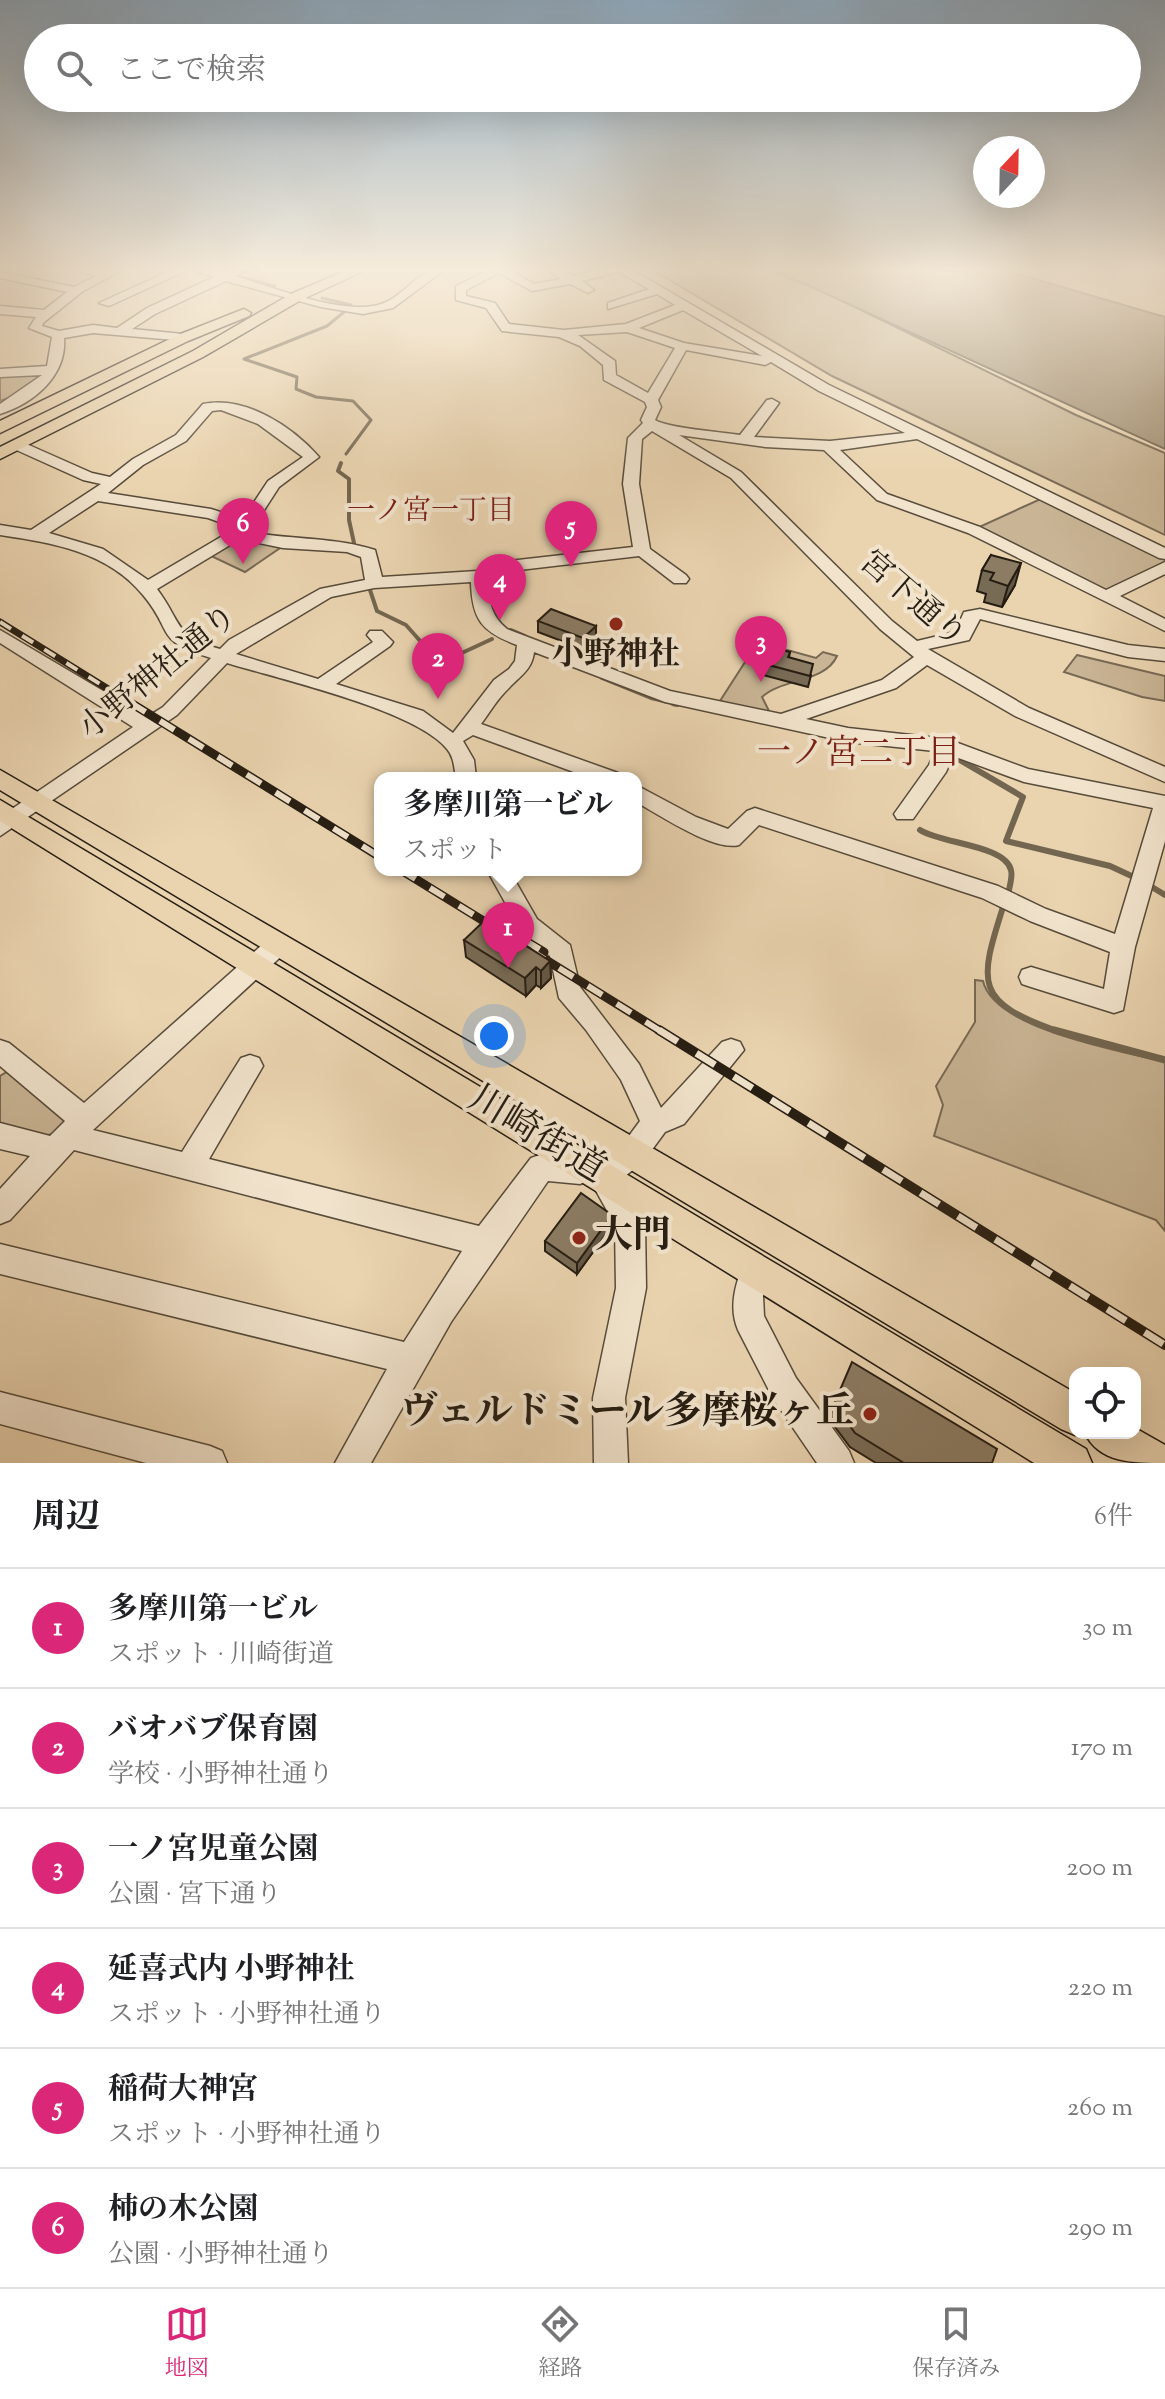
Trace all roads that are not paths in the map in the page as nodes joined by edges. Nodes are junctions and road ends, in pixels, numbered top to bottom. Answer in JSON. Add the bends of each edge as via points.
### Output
{"nodes":[{"id":1,"x":58,"y":336,"type":"edge"},
{"id":2,"x":165,"y":336,"type":"edge"},
{"id":3,"x":187,"y":336,"type":"edge"},
{"id":4,"x":208,"y":336,"type":"edge"},
{"id":5,"x":215,"y":336,"type":"edge"},
{"id":6,"x":574,"y":336,"type":"edge"},
{"id":7,"x":653,"y":336,"type":"edge"},
{"id":8,"x":732,"y":336,"type":"edge"},
{"id":9,"x":183,"y":338,"type":"junction"},
{"id":10,"x":682,"y":346,"type":"junction"},
{"id":11,"x":775,"y":362,"type":"junction"},
{"id":12,"x":53,"y":370,"type":"junction"},
{"id":13,"x":0,"y":373,"type":"edge"},
{"id":14,"x":651,"y":400,"type":"junction"},
{"id":15,"x":772,"y":403,"type":"dead end"},
{"id":16,"x":3,"y":405,"type":"edge"},
{"id":17,"x":0,"y":428,"type":"edge"},
{"id":18,"x":658,"y":428,"type":"junction"},
{"id":19,"x":916,"y":435,"type":"junction"},
{"id":20,"x":0,"y":437,"type":"edge"},
{"id":21,"x":744,"y":440,"type":"junction"},
{"id":22,"x":8,"y":445,"type":"edge"},
{"id":23,"x":828,"y":446,"type":"junction"},
{"id":24,"x":0,"y":454,"type":"edge"},
{"id":25,"x":114,"y":482,"type":"junction"},
{"id":26,"x":95,"y":496,"type":"junction"},
{"id":27,"x":0,"y":530,"type":"edge"},
{"id":28,"x":242,"y":530,"type":"junction"},
{"id":29,"x":27,"y":535,"type":"junction"},
{"id":30,"x":0,"y":547,"type":"edge"},
{"id":31,"x":642,"y":551,"type":"junction"},
{"id":32,"x":1165,"y":554,"type":"edge"},
{"id":33,"x":1165,"y":567,"type":"edge"},
{"id":34,"x":479,"y":576,"type":"junction"},
{"id":35,"x":680,"y":579,"type":"dead end"},
{"id":36,"x":374,"y":583,"type":"junction"},
{"id":37,"x":146,"y":588,"type":"junction"},
{"id":38,"x":1109,"y":595,"type":"junction"},
{"id":39,"x":1165,"y":626,"type":"edge"},
{"id":40,"x":0,"y":635,"type":"edge"},
{"id":41,"x":376,"y":635,"type":"dead end"},
{"id":42,"x":526,"y":645,"type":"junction"},
{"id":43,"x":920,"y":652,"type":"junction"},
{"id":44,"x":1165,"y":655,"type":"edge"},
{"id":45,"x":223,"y":656,"type":"junction"},
{"id":46,"x":322,"y":685,"type":"junction"},
{"id":47,"x":784,"y":720,"type":"junction"},
{"id":48,"x":148,"y":727,"type":"junction"},
{"id":49,"x":470,"y":727,"type":"junction"},
{"id":50,"x":454,"y":743,"type":"junction"},
{"id":51,"x":945,"y":751,"type":"junction"},
{"id":52,"x":465,"y":772,"type":"edge"},
{"id":53,"x":594,"y":772,"type":"edge"},
{"id":54,"x":1165,"y":775,"type":"edge"},
{"id":55,"x":0,"y":779,"type":"edge"},
{"id":56,"x":642,"y":795,"type":"edge"},
{"id":57,"x":1165,"y":803,"type":"edge"},
{"id":58,"x":905,"y":814,"type":"dead end"},
{"id":59,"x":14,"y":815,"type":"edge"},
{"id":60,"x":1149,"y":870,"type":"edge"},
{"id":61,"x":501,"y":876,"type":"edge"},
{"id":62,"x":1123,"y":947,"type":"junction"},
{"id":63,"x":267,"y":954,"type":"junction"},
{"id":64,"x":1031,"y":977,"type":"dead end"},
{"id":65,"x":731,"y":1050,"type":"dead end"},
{"id":66,"x":0,"y":1051,"type":"edge"},
{"id":67,"x":250,"y":1066,"type":"dead end"},
{"id":68,"x":655,"y":1123,"type":"junction"},
{"id":69,"x":69,"y":1135,"type":"junction"},
{"id":70,"x":0,"y":1136,"type":"edge"},
{"id":71,"x":633,"y":1153,"type":"junction"},
{"id":72,"x":189,"y":1166,"type":"junction"},
{"id":73,"x":603,"y":1176,"type":"junction"},
{"id":74,"x":0,"y":1210,"type":"edge"},
{"id":75,"x":484,"y":1242,"type":"junction"},
{"id":76,"x":0,"y":1259,"type":"edge"},
{"id":77,"x":756,"y":1270,"type":"junction"},
{"id":78,"x":410,"y":1359,"type":"junction"},
{"id":79,"x":0,"y":1408,"type":"edge"},
{"id":80,"x":1069,"y":1411,"type":"edge"},
{"id":81,"x":1115,"y":1439,"type":"edge"},
{"id":82,"x":210,"y":1463,"type":"edge"},
{"id":83,"x":352,"y":1463,"type":"edge"},
{"id":84,"x":611,"y":1463,"type":"edge"},
{"id":85,"x":837,"y":1463,"type":"edge"},
{"id":86,"x":1072,"y":1463,"type":"edge"},
{"id":87,"x":1156,"y":1463,"type":"edge"}],
"edges":[{"from":1,"to":12,"type":"street"},
{"from":2,"to":9,"type":"street"},
{"from":3,"to":9,"type":"main road"},
{"from":4,"to":20,"type":"main road"},
{"from":5,"to":22,"type":"main road"},
{"from":6,"to":14,"type":"street","via":[[610,364],[609,377]]},
{"from":7,"to":10,"type":"street"},
{"from":8,"to":11,"type":"street"},
{"from":9,"to":17,"type":"main road"},
{"from":10,"to":11,"type":"street"},
{"from":10,"to":14,"type":"street"},
{"from":11,"to":19,"type":"street"},
{"from":12,"to":13,"type":"street"},
{"from":12,"to":16,"type":"street","via":[[42,386]]},
{"from":14,"to":18,"type":"street","via":[[654,407],[648,420]]},
{"from":15,"to":21,"type":"street"},
{"from":18,"to":21,"type":"street"},
{"from":18,"to":31,"type":"street","via":[[635,438],[631,464]]},
{"from":18,"to":43,"type":"street","name":"宮下通り","via":[[736,475]]},
{"from":19,"to":23,"type":"street","via":[[869,445]]},
{"from":19,"to":32,"type":"street"},
{"from":21,"to":23,"type":"street"},
{"from":22,"to":24,"type":"main road"},
{"from":22,"to":25,"type":"street"},
{"from":23,"to":38,"type":"street","via":[[882,497],[974,530]]},
{"from":25,"to":26,"type":"street"},
{"from":25,"to":28,"type":"street","via":[[188,433],[208,407],[227,405],[265,423],[312,457],[273,484]]},
{"from":26,"to":28,"type":"street","via":[[211,514]]},
{"from":26,"to":29,"type":"street"},
{"from":27,"to":29,"type":"street"},
{"from":28,"to":36,"type":"street","via":[[283,543],[369,554]]},
{"from":28,"to":37,"type":"street"},
{"from":29,"to":30,"type":"street"},
{"from":29,"to":37,"type":"street","via":[[106,553]]},
{"from":31,"to":34,"type":"street","name":"小野神社通り","via":[[509,566]]},
{"from":31,"to":35,"type":"street"},
{"from":33,"to":38,"type":"street"},
{"from":34,"to":36,"type":"street","name":"小野神社通り"},
{"from":34,"to":42,"type":"street","via":[[481,612],[487,623]]},
{"from":36,"to":45,"type":"street","name":"小野神社通り","via":[[307,601]]},
{"from":37,"to":45,"type":"street","via":[[173,634],[185,644]]},
{"from":38,"to":39,"type":"street"},
{"from":40,"to":48,"type":"street"},
{"from":41,"to":46,"type":"street","via":[[384,642]]},
{"from":42,"to":47,"type":"street","via":[[665,696]]},
{"from":42,"to":49,"type":"street","via":[[516,673],[501,684]]},
{"from":43,"to":44,"type":"street","via":[[963,636],[970,616],[980,614],[1128,651]]},
{"from":43,"to":47,"type":"street","via":[[889,684]]},
{"from":43,"to":54,"type":"street","name":"宮下通り","via":[[1022,712]]},
{"from":45,"to":46,"type":"street"},
{"from":45,"to":48,"type":"street","name":"小野神社通り","via":[[188,696]]},
{"from":46,"to":50,"type":"street","via":[[416,715]]},
{"from":47,"to":51,"type":"street"},
{"from":48,"to":59,"type":"street","name":"小野神社通り"},
{"from":49,"to":50,"type":"street"},
{"from":49,"to":53,"type":"street"},
{"from":50,"to":52,"type":"street"},
{"from":51,"to":57,"type":"street","via":[[1024,775]]},
{"from":51,"to":58,"type":"street"},
{"from":55,"to":59,"type":"main road","name":"川崎街道"},
{"from":56,"to":62,"type":"street","via":[[731,839],[755,816],[990,892]]},
{"from":57,"to":60,"type":"street"},
{"from":59,"to":63,"type":"main road","name":"川崎街道"},
{"from":60,"to":62,"type":"street"},
{"from":61,"to":68,"type":"street","via":[[529,925],[561,952],[568,991],[630,1072]]},
{"from":62,"to":64,"type":"street","via":[[1114,1003]]},
{"from":63,"to":69,"type":"street"},
{"from":63,"to":71,"type":"main road","name":"川崎街道"},
{"from":63,"to":73,"type":"main road","name":"川崎街道"},
{"from":65,"to":68,"type":"street","via":[[674,1115]]},
{"from":66,"to":69,"type":"street"},
{"from":67,"to":72,"type":"street"},
{"from":68,"to":71,"type":"street"},
{"from":69,"to":70,"type":"street"},
{"from":69,"to":72,"type":"street"},
{"from":69,"to":74,"type":"street"},
{"from":71,"to":73,"type":"street"},
{"from":71,"to":80,"type":"main road","name":"川崎街道"},
{"from":72,"to":75,"type":"street"},
{"from":73,"to":75,"type":"street","via":[[541,1167]]},
{"from":73,"to":77,"type":"main road","name":"川崎街道"},
{"from":73,"to":84,"type":"street","via":[[630,1222],[631,1288],[609,1398]]},
{"from":75,"to":78,"type":"street"},
{"from":76,"to":78,"type":"street"},
{"from":77,"to":85,"type":"street","via":[[748,1296],[749,1319],[785,1389]]},
{"from":77,"to":86,"type":"main road","name":"川崎街道"},
{"from":78,"to":83,"type":"street"},
{"from":79,"to":82,"type":"street"},
{"from":81,"to":87,"type":"main road"}]}
